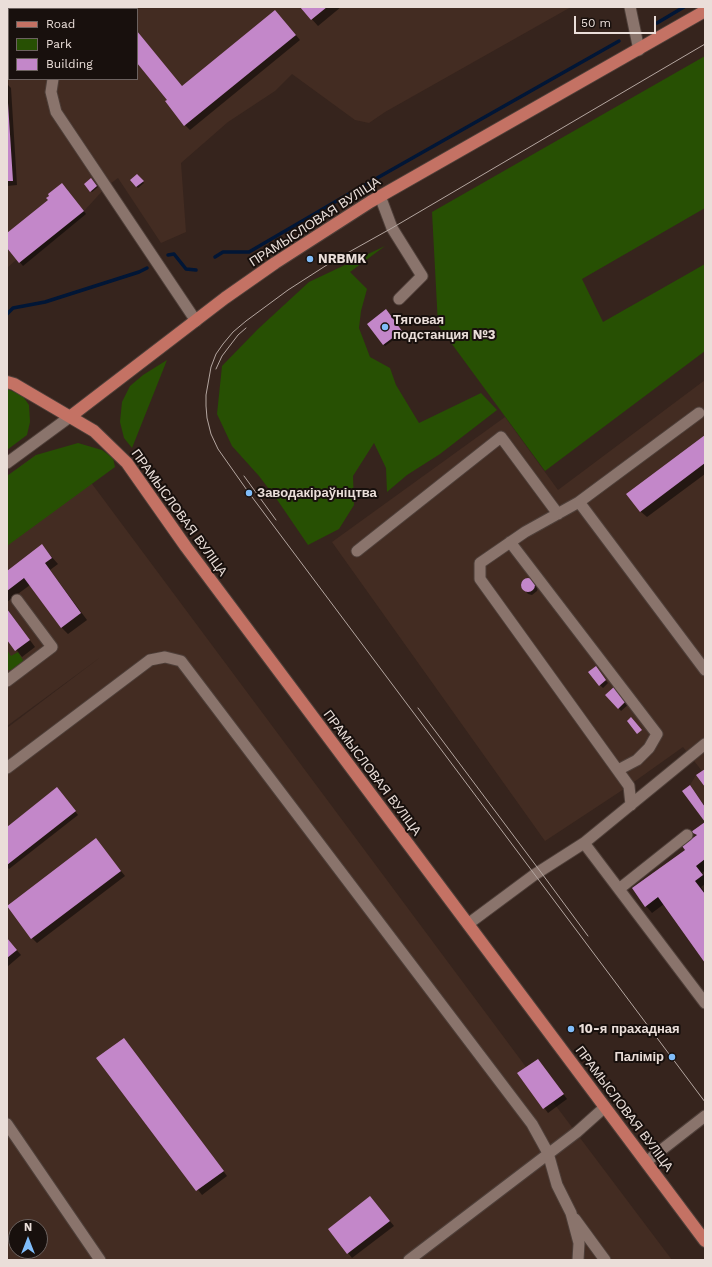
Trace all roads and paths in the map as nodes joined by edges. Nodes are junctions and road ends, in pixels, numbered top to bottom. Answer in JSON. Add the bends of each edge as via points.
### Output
{"nodes":[{"id":1,"x":630,"y":7,"type":"edge"},
{"id":2,"x":705,"y":12,"type":"edge"},
{"id":3,"x":638,"y":50,"type":"junction"},
{"id":4,"x":53,"y":80,"type":"edge"},
{"id":5,"x":380,"y":196,"type":"junction"},
{"id":6,"x":399,"y":299,"type":"dead end"},
{"id":7,"x":196,"y":321,"type":"junction"},
{"id":8,"x":7,"y":382,"type":"edge"},
{"id":9,"x":699,"y":413,"type":"dead end"},
{"id":10,"x":71,"y":416,"type":"junction"},
{"id":11,"x":7,"y":463,"type":"edge"},
{"id":12,"x":579,"y":502,"type":"junction"},
{"id":13,"x":558,"y":514,"type":"junction"},
{"id":14,"x":510,"y":542,"type":"junction"},
{"id":15,"x":357,"y":551,"type":"dead end"},
{"id":16,"x":17,"y":600,"type":"dead end"},
{"id":17,"x":705,"y":670,"type":"edge"},
{"id":18,"x":7,"y":681,"type":"edge"},
{"id":19,"x":705,"y":744,"type":"edge"},
{"id":20,"x":7,"y":768,"type":"edge"},
{"id":21,"x":618,"y":770,"type":"junction"},
{"id":22,"x":631,"y":805,"type":"junction"},
{"id":23,"x":687,"y":836,"type":"dead end"},
{"id":24,"x":584,"y":843,"type":"junction"},
{"id":25,"x":618,"y":889,"type":"junction"},
{"id":26,"x":468,"y":924,"type":"junction"},
{"id":27,"x":705,"y":1003,"type":"edge"},
{"id":28,"x":605,"y":1107,"type":"junction"},
{"id":29,"x":705,"y":1116,"type":"edge"},
{"id":30,"x":7,"y":1124,"type":"edge"},
{"id":31,"x":548,"y":1153,"type":"junction"},
{"id":32,"x":646,"y":1162,"type":"junction"},
{"id":33,"x":571,"y":1214,"type":"junction"},
{"id":34,"x":705,"y":1241,"type":"edge"},
{"id":35,"x":100,"y":1260,"type":"edge"},
{"id":36,"x":409,"y":1260,"type":"edge"},
{"id":37,"x":578,"y":1260,"type":"edge"},
{"id":38,"x":605,"y":1260,"type":"edge"}],
"edges":[{"from":1,"to":3,"type":"street"},
{"from":2,"to":3,"type":"main road","name":"ПРАМЫСЛОВАЯ ВУЛІЦА"},
{"from":3,"to":5,"type":"main road","name":"ПРАМЫСЛОВАЯ ВУЛІЦА"},
{"from":4,"to":7,"type":"street","via":[[51,92],[56,112]]},
{"from":5,"to":6,"type":"street","via":[[392,228],[422,276]]},
{"from":5,"to":7,"type":"main road","name":"ПРАМЫСЛОВАЯ ВУЛІЦА","via":[[275,263]]},
{"from":7,"to":10,"type":"main road","name":"ПРАМЫСЛОВАЯ ВУЛІЦА"},
{"from":8,"to":10,"type":"main road"},
{"from":9,"to":12,"type":"street"},
{"from":10,"to":11,"type":"street"},
{"from":10,"to":26,"type":"main road","name":"ПРАМЫСЛОВАЯ ВУЛІЦА","via":[[94,431],[128,463],[186,547]]},
{"from":12,"to":13,"type":"street"},
{"from":12,"to":17,"type":"street"},
{"from":13,"to":14,"type":"street"},
{"from":13,"to":15,"type":"street","via":[[501,437]]},
{"from":14,"to":21,"type":"street","via":[[480,563],[480,579]]},
{"from":14,"to":21,"type":"street","via":[[657,734],[649,748],[637,760]]},
{"from":16,"to":18,"type":"street","via":[[52,647]]},
{"from":19,"to":22,"type":"street"},
{"from":20,"to":31,"type":"street","via":[[150,660],[165,657],[181,661],[532,1124]]},
{"from":21,"to":22,"type":"street","via":[[629,786]]},
{"from":22,"to":24,"type":"street"},
{"from":23,"to":25,"type":"street"},
{"from":24,"to":25,"type":"street"},
{"from":24,"to":26,"type":"street","via":[[534,875]]},
{"from":25,"to":27,"type":"street"},
{"from":26,"to":28,"type":"main road","name":"ПРАМЫСЛОВАЯ ВУЛІЦА"},
{"from":28,"to":31,"type":"street"},
{"from":28,"to":32,"type":"main road","name":"ПРАМЫСЛОВАЯ ВУЛІЦА"},
{"from":29,"to":32,"type":"street"},
{"from":30,"to":35,"type":"street"},
{"from":31,"to":33,"type":"street","via":[[557,1184]]},
{"from":31,"to":36,"type":"street"},
{"from":32,"to":34,"type":"main road","name":"ПРАМЫСЛОВАЯ ВУЛІЦА"},
{"from":33,"to":37,"type":"street","via":[[579,1243]]},
{"from":33,"to":38,"type":"street"}]}
